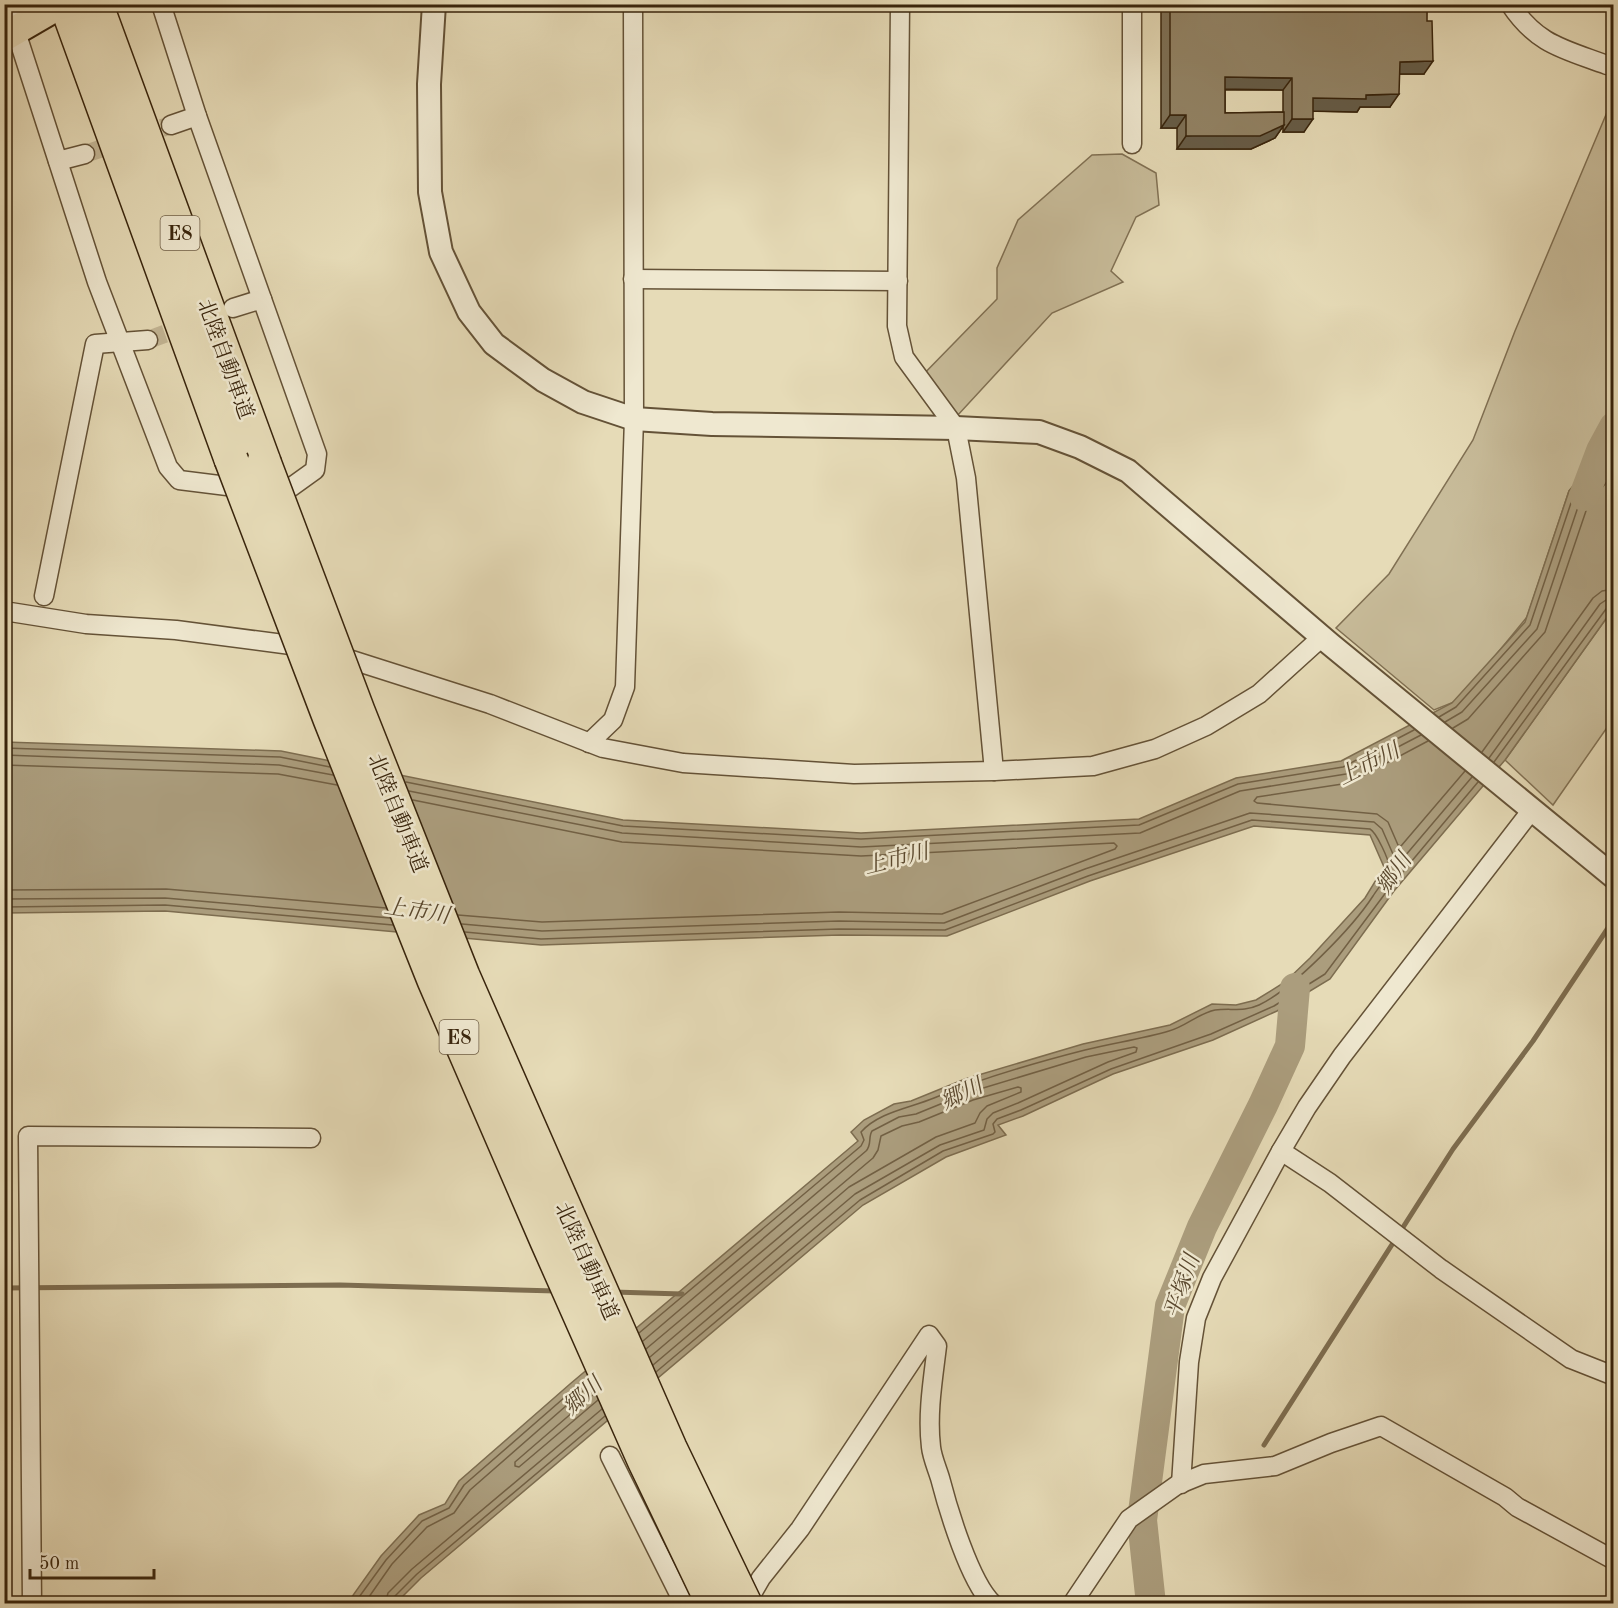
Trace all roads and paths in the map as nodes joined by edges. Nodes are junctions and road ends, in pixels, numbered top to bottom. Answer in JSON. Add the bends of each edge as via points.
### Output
{"nodes":[{"id":1,"x":96,"y":4,"type":"edge"},
{"id":2,"x":161,"y":4,"type":"edge"},
{"id":3,"x":434,"y":4,"type":"edge"},
{"id":4,"x":633,"y":4,"type":"edge"},
{"id":5,"x":900,"y":4,"type":"edge"},
{"id":6,"x":1132,"y":4,"type":"edge"},
{"id":7,"x":1510,"y":4,"type":"edge"},
{"id":8,"x":56,"y":8,"type":"edge"},
{"id":9,"x":9,"y":24,"type":"edge"},
{"id":10,"x":1607,"y":65,"type":"dead end"},
{"id":11,"x":197,"y":116,"type":"junction"},
{"id":12,"x":171,"y":125,"type":"tunnel mouth"},
{"id":13,"x":1132,"y":144,"type":"dead end"},
{"id":14,"x":86,"y":154,"type":"tunnel mouth"},
{"id":15,"x":58,"y":161,"type":"junction"},
{"id":16,"x":633,"y":279,"type":"junction"},
{"id":17,"x":898,"y":280,"type":"junction"},
{"id":18,"x":262,"y":299,"type":"junction"},
{"id":19,"x":233,"y":308,"type":"dead end"},
{"id":20,"x":148,"y":340,"type":"tunnel mouth"},
{"id":21,"x":122,"y":343,"type":"junction"},
{"id":22,"x":634,"y":418,"type":"junction"},
{"id":23,"x":956,"y":428,"type":"junction"},
{"id":24,"x":45,"y":596,"type":"dead end"},
{"id":25,"x":4,"y":611,"type":"edge"},
{"id":26,"x":1326,"y":640,"type":"junction"},
{"id":27,"x":589,"y":743,"type":"junction"},
{"id":28,"x":994,"y":771,"type":"junction"},
{"id":29,"x":1528,"y":808,"type":"junction"},
{"id":30,"x":1614,"y":878,"type":"edge"},
{"id":31,"x":311,"y":1138,"type":"dead end"},
{"id":32,"x":1281,"y":1151,"type":"junction"},
{"id":33,"x":1614,"y":1376,"type":"edge"},
{"id":34,"x":610,"y":1456,"type":"dead end"},
{"id":35,"x":1177,"y":1486,"type":"junction"},
{"id":36,"x":1614,"y":1560,"type":"edge"},
{"id":37,"x":32,"y":1604,"type":"edge"},
{"id":38,"x":684,"y":1604,"type":"edge"},
{"id":39,"x":713,"y":1604,"type":"edge"},
{"id":40,"x":746,"y":1604,"type":"edge"},
{"id":41,"x":993,"y":1604,"type":"edge"},
{"id":42,"x":1071,"y":1604,"type":"edge"}],
"edges":[{"from":1,"to":40,"type":"highway","name":"北陸自動車道","number":"E8","bridge":true,"via":[[358,711],[463,976],[670,1448]]},
{"from":2,"to":11,"type":"street"},
{"from":3,"to":22,"type":"street","via":[[429,84],[430,192],[441,252],[469,312],[494,344],[543,380],[583,402]]},
{"from":4,"to":16,"type":"street"},
{"from":5,"to":17,"type":"street"},
{"from":6,"to":13,"type":"street"},
{"from":7,"to":10,"type":"street","via":[[1521,22],[1547,43]]},
{"from":8,"to":9,"type":"main road"},
{"from":8,"to":39,"type":"highway","name":"北陸自動車道","number":"E8","bridge":true,"via":[[434,980],[639,1450]]},
{"from":9,"to":15,"type":"street"},
{"from":11,"to":12,"type":"street"},
{"from":11,"to":18,"type":"street"},
{"from":14,"to":15,"type":"street"},
{"from":15,"to":21,"type":"street","via":[[97,282]]},
{"from":16,"to":17,"type":"street"},
{"from":16,"to":22,"type":"street"},
{"from":17,"to":23,"type":"street","via":[[897,326],[904,357]]},
{"from":18,"to":19,"type":"street"},
{"from":18,"to":21,"type":"street","via":[[317,454],[315,470],[283,493],[178,480],[168,467]]},
{"from":20,"to":21,"type":"street"},
{"from":21,"to":24,"type":"street","via":[[95,344]]},
{"from":22,"to":23,"type":"street","via":[[712,424]]},
{"from":22,"to":27,"type":"street","via":[[625,687],[613,720]]},
{"from":23,"to":26,"type":"street","via":[[1039,432],[1128,471]]},
{"from":23,"to":28,"type":"street","via":[[966,478]]},
{"from":25,"to":27,"type":"street","via":[[86,624],[176,630],[314,648],[490,704]]},
{"from":26,"to":28,"type":"street","via":[[1259,693],[1206,726],[1155,749],[1094,766]]},
{"from":26,"to":29,"type":"street"},
{"from":27,"to":28,"type":"street","via":[[683,763],[854,774]]},
{"from":29,"to":30,"type":"street"},
{"from":29,"to":32,"type":"street","via":[[1342,1056]]},
{"from":31,"to":37,"type":"street","via":[[28,1136]]},
{"from":32,"to":33,"type":"street","via":[[1571,1359]]},
{"from":32,"to":35,"type":"street","via":[[1212,1278],[1196,1318]]},
{"from":34,"to":38,"type":"street"},
{"from":35,"to":36,"type":"street","via":[[1204,1474],[1275,1466],[1381,1426]]},
{"from":35,"to":42,"type":"street","via":[[1129,1519]]},
{"from":40,"to":41,"type":"street","via":[[928,1335],[937,1346],[930,1404],[931,1447],[951,1519],[986,1598]]}]}
